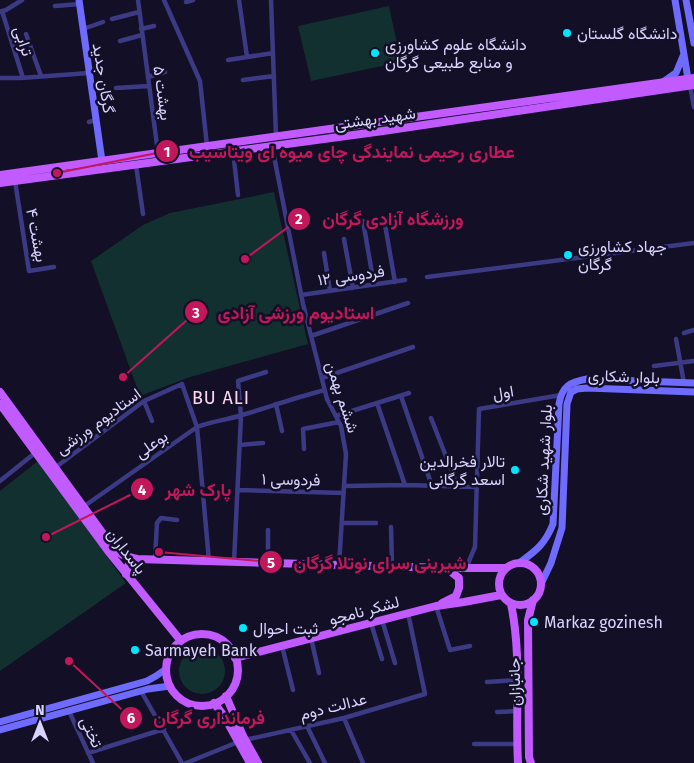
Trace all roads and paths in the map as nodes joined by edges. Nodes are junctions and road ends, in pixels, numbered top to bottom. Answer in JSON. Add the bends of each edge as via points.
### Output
{"nodes":[{"id":1,"x":22,"y":0,"type":"edge"},
{"id":2,"x":138,"y":0,"type":"edge"},
{"id":3,"x":164,"y":0,"type":"edge"},
{"id":4,"x":193,"y":0,"type":"edge"},
{"id":5,"x":239,"y":0,"type":"edge"},
{"id":6,"x":271,"y":0,"type":"edge"},
{"id":7,"x":675,"y":0,"type":"edge"},
{"id":8,"x":686,"y":0,"type":"edge"},
{"id":9,"x":79,"y":2,"type":"edge"},
{"id":10,"x":186,"y":2,"type":"dead end"},
{"id":11,"x":55,"y":6,"type":"dead end"},
{"id":12,"x":1,"y":12,"type":"edge"},
{"id":13,"x":139,"y":12,"type":"junction"},
{"id":14,"x":112,"y":19,"type":"dead end"},
{"id":15,"x":103,"y":22,"type":"dead end"},
{"id":16,"x":154,"y":26,"type":"dead end"},
{"id":17,"x":83,"y":29,"type":"junction"},
{"id":18,"x":141,"y":29,"type":"junction"},
{"id":19,"x":26,"y":34,"type":"dead end"},
{"id":20,"x":142,"y":35,"type":"junction"},
{"id":21,"x":120,"y":41,"type":"dead end"},
{"id":22,"x":694,"y":43,"type":"edge"},
{"id":23,"x":273,"y":53,"type":"junction"},
{"id":24,"x":684,"y":53,"type":"junction"},
{"id":25,"x":247,"y":57,"type":"junction"},
{"id":26,"x":228,"y":60,"type":"dead end"},
{"id":27,"x":89,"y":72,"type":"junction"},
{"id":28,"x":165,"y":72,"type":"dead end"},
{"id":29,"x":41,"y":76,"type":"junction"},
{"id":30,"x":274,"y":76,"type":"junction"},
{"id":31,"x":148,"y":77,"type":"junction"},
{"id":32,"x":0,"y":78,"type":"edge"},
{"id":33,"x":22,"y":78,"type":"junction"},
{"id":34,"x":243,"y":80,"type":"dead end"},
{"id":35,"x":663,"y":82,"type":"junction"},
{"id":36,"x":692,"y":82,"type":"edge"},
{"id":37,"x":149,"y":86,"type":"junction"},
{"id":38,"x":116,"y":88,"type":"dead end"},
{"id":39,"x":694,"y":107,"type":"edge"},
{"id":40,"x":408,"y":118,"type":"junction"},
{"id":41,"x":410,"y":127,"type":"junction"},
{"id":42,"x":276,"y":137,"type":"junction"},
{"id":43,"x":207,"y":146,"type":"junction"},
{"id":44,"x":272,"y":146,"type":"junction"},
{"id":45,"x":233,"y":152,"type":"junction"},
{"id":46,"x":158,"y":153,"type":"junction"},
{"id":47,"x":102,"y":161,"type":"junction"},
{"id":48,"x":136,"y":165,"type":"junction"},
{"id":49,"x":47,"y":173,"type":"junction"},
{"id":50,"x":0,"y":175,"type":"edge"},
{"id":51,"x":15,"y":181,"type":"junction"},
{"id":52,"x":0,"y":183,"type":"edge"},
{"id":53,"x":238,"y":195,"type":"dead end"},
{"id":54,"x":143,"y":214,"type":"dead end"},
{"id":55,"x":384,"y":219,"type":"dead end"},
{"id":56,"x":363,"y":221,"type":"dead end"},
{"id":57,"x":344,"y":239,"type":"dead end"},
{"id":58,"x":694,"y":243,"type":"edge"},
{"id":59,"x":324,"y":253,"type":"dead end"},
{"id":60,"x":54,"y":267,"type":"dead end"},
{"id":61,"x":427,"y":277,"type":"dead end"},
{"id":62,"x":405,"y":280,"type":"dead end"},
{"id":63,"x":395,"y":282,"type":"junction"},
{"id":64,"x":374,"y":285,"type":"junction"},
{"id":65,"x":353,"y":288,"type":"junction"},
{"id":66,"x":330,"y":291,"type":"junction"},
{"id":67,"x":301,"y":295,"type":"junction"},
{"id":68,"x":408,"y":303,"type":"dead end"},
{"id":69,"x":694,"y":330,"type":"edge"},
{"id":70,"x":684,"y":333,"type":"dead end"},
{"id":71,"x":311,"y":336,"type":"junction"},
{"id":72,"x":676,"y":339,"type":"dead end"},
{"id":73,"x":413,"y":347,"type":"dead end"},
{"id":74,"x":694,"y":361,"type":"edge"},
{"id":75,"x":654,"y":366,"type":"dead end"},
{"id":76,"x":266,"y":372,"type":"dead end"},
{"id":77,"x":322,"y":378,"type":"junction"},
{"id":78,"x":684,"y":383,"type":"junction"},
{"id":79,"x":694,"y":383,"type":"edge"},
{"id":80,"x":325,"y":390,"type":"junction"},
{"id":81,"x":0,"y":392,"type":"edge"},
{"id":82,"x":694,"y":392,"type":"edge"},
{"id":83,"x":409,"y":393,"type":"dead end"},
{"id":84,"x":561,"y":395,"type":"junction"},
{"id":85,"x":401,"y":396,"type":"junction"},
{"id":86,"x":144,"y":401,"type":"junction"},
{"id":87,"x":377,"y":403,"type":"junction"},
{"id":88,"x":0,"y":404,"type":"edge"},
{"id":89,"x":276,"y":404,"type":"junction"},
{"id":90,"x":241,"y":416,"type":"junction"},
{"id":91,"x":336,"y":416,"type":"junction"},
{"id":92,"x":431,"y":418,"type":"dead end"},
{"id":93,"x":152,"y":421,"type":"dead end"},
{"id":94,"x":339,"y":422,"type":"junction"},
{"id":95,"x":197,"y":427,"type":"junction"},
{"id":96,"x":282,"y":431,"type":"dead end"},
{"id":97,"x":263,"y":443,"type":"dead end"},
{"id":98,"x":240,"y":445,"type":"junction"},
{"id":99,"x":304,"y":449,"type":"dead end"},
{"id":100,"x":35,"y":454,"type":"junction"},
{"id":101,"x":56,"y":467,"type":"junction"},
{"id":102,"x":0,"y":481,"type":"edge"},
{"id":103,"x":405,"y":485,"type":"junction"},
{"id":104,"x":344,"y":486,"type":"junction"},
{"id":105,"x":432,"y":486,"type":"junction"},
{"id":106,"x":458,"y":487,"type":"junction"},
{"id":107,"x":476,"y":488,"type":"junction"},
{"id":108,"x":238,"y":490,"type":"junction"},
{"id":109,"x":344,"y":493,"type":"junction"},
{"id":110,"x":83,"y":507,"type":"junction"},
{"id":111,"x":177,"y":520,"type":"dead end"},
{"id":112,"x":342,"y":523,"type":"junction"},
{"id":113,"x":376,"y":523,"type":"dead end"},
{"id":114,"x":391,"y":527,"type":"dead end"},
{"id":115,"x":268,"y":530,"type":"dead end"},
{"id":116,"x":137,"y":559,"type":"junction"},
{"id":117,"x":156,"y":559,"type":"junction"},
{"id":118,"x":209,"y":561,"type":"junction"},
{"id":119,"x":234,"y":562,"type":"junction"},
{"id":120,"x":268,"y":563,"type":"junction"},
{"id":121,"x":519,"y":563,"type":"junction"},
{"id":122,"x":339,"y":565,"type":"junction"},
{"id":123,"x":392,"y":566,"type":"junction"},
{"id":124,"x":446,"y":568,"type":"junction"},
{"id":125,"x":466,"y":568,"type":"junction"},
{"id":126,"x":506,"y":568,"type":"junction"},
{"id":127,"x":126,"y":574,"type":"junction"},
{"id":128,"x":541,"y":584,"type":"junction"},
{"id":129,"x":501,"y":595,"type":"junction"},
{"id":130,"x":533,"y":600,"type":"junction"},
{"id":131,"x":511,"y":604,"type":"junction"},
{"id":132,"x":436,"y":606,"type":"junction"},
{"id":133,"x":408,"y":613,"type":"junction"},
{"id":134,"x":382,"y":620,"type":"junction"},
{"id":135,"x":371,"y":622,"type":"junction"},
{"id":136,"x":311,"y":638,"type":"junction"},
{"id":137,"x":180,"y":639,"type":"junction"},
{"id":138,"x":282,"y":646,"type":"junction"},
{"id":139,"x":470,"y":646,"type":"dead end"},
{"id":140,"x":517,"y":648,"type":"junction"},
{"id":141,"x":528,"y":648,"type":"junction"},
{"id":142,"x":238,"y":657,"type":"junction"},
{"id":143,"x":382,"y":658,"type":"dead end"},
{"id":144,"x":395,"y":663,"type":"dead end"},
{"id":145,"x":166,"y":669,"type":"junction"},
{"id":146,"x":319,"y":673,"type":"dead end"},
{"id":147,"x":518,"y":680,"type":"junction"},
{"id":148,"x":487,"y":682,"type":"dead end"},
{"id":149,"x":170,"y":686,"type":"junction"},
{"id":150,"x":293,"y":690,"type":"dead end"},
{"id":151,"x":141,"y":691,"type":"junction"},
{"id":152,"x":226,"y":696,"type":"junction"},
{"id":153,"x":214,"y":703,"type":"junction"},
{"id":154,"x":69,"y":711,"type":"junction"},
{"id":155,"x":497,"y":712,"type":"dead end"},
{"id":156,"x":518,"y":712,"type":"junction"},
{"id":157,"x":344,"y":718,"type":"junction"},
{"id":158,"x":0,"y":722,"type":"edge"},
{"id":159,"x":307,"y":726,"type":"junction"},
{"id":160,"x":0,"y":730,"type":"edge"},
{"id":161,"x":164,"y":730,"type":"junction"},
{"id":162,"x":291,"y":730,"type":"junction"},
{"id":163,"x":242,"y":741,"type":"junction"},
{"id":164,"x":474,"y":744,"type":"dead end"},
{"id":165,"x":518,"y":744,"type":"junction"},
{"id":166,"x":88,"y":753,"type":"junction"},
{"id":167,"x":93,"y":763,"type":"edge"},
{"id":168,"x":184,"y":763,"type":"edge"},
{"id":169,"x":250,"y":763,"type":"edge"},
{"id":170,"x":258,"y":763,"type":"edge"},
{"id":171,"x":310,"y":763,"type":"edge"},
{"id":172,"x":325,"y":763,"type":"edge"},
{"id":173,"x":362,"y":763,"type":"edge"},
{"id":174,"x":516,"y":763,"type":"edge"},
{"id":175,"x":531,"y":763,"type":"edge"}],
"edges":[{"from":1,"to":12,"type":"street"},
{"from":2,"to":13,"type":"street","name":"بهشت ۵"},
{"from":3,"to":43,"type":"street","via":[[200,81]]},
{"from":4,"to":10,"type":"street"},
{"from":5,"to":25,"type":"street"},
{"from":6,"to":23,"type":"street"},
{"from":7,"to":24,"type":"main road"},
{"from":8,"to":22,"type":"main road"},
{"from":9,"to":11,"type":"street"},
{"from":9,"to":17,"type":"main road","name":"گرگان جدید"},
{"from":12,"to":33,"type":"street","name":"ترابی"},
{"from":13,"to":14,"type":"street"},
{"from":13,"to":18,"type":"street","name":"بهشت ۵"},
{"from":15,"to":17,"type":"street"},
{"from":16,"to":18,"type":"street"},
{"from":17,"to":27,"type":"main road","name":"گرگان جدید"},
{"from":18,"to":20,"type":"street","name":"بهشت ۵"},
{"from":19,"to":29,"type":"street"},
{"from":20,"to":21,"type":"street"},
{"from":20,"to":31,"type":"street","name":"بهشت ۵"},
{"from":23,"to":25,"type":"street"},
{"from":23,"to":30,"type":"street"},
{"from":24,"to":35,"type":"main road","via":[[676,73]]},
{"from":24,"to":36,"type":"main road"},
{"from":25,"to":26,"type":"street"},
{"from":27,"to":29,"type":"street"},
{"from":27,"to":47,"type":"main road","name":"گرگان جدید","via":[[92,121]]},
{"from":28,"to":31,"type":"street"},
{"from":29,"to":33,"type":"street"},
{"from":30,"to":34,"type":"street"},
{"from":30,"to":42,"type":"street"},
{"from":31,"to":37,"type":"street","name":"بهشت ۵"},
{"from":32,"to":33,"type":"street"},
{"from":35,"to":36,"type":"main road","name":"شهید بهشتی"},
{"from":35,"to":40,"type":"main road","name":"شهید بهشتی"},
{"from":36,"to":39,"type":"street"},
{"from":36,"to":41,"type":"main road","name":"شهید بهشتی"},
{"from":37,"to":38,"type":"street"},
{"from":37,"to":46,"type":"street","name":"بهشت ۵"},
{"from":40,"to":41,"type":"main road"},
{"from":40,"to":42,"type":"main road","name":"شهید بهشتی"},
{"from":41,"to":44,"type":"main road","name":"شهید بهشتی"},
{"from":42,"to":43,"type":"main road","name":"شهید بهشتی"},
{"from":43,"to":46,"type":"main road","name":"شهید بهشتی"},
{"from":44,"to":45,"type":"main road","name":"شهید بهشتی"},
{"from":44,"to":67,"type":"street","name":"ششم بهمن"},
{"from":45,"to":48,"type":"main road","name":"شهید بهشتی"},
{"from":45,"to":53,"type":"street"},
{"from":46,"to":47,"type":"main road","name":"شهید بهشتی"},
{"from":47,"to":49,"type":"main road","name":"شهید بهشتی"},
{"from":48,"to":49,"type":"main road","name":"شهید بهشتی"},
{"from":48,"to":54,"type":"street"},
{"from":49,"to":50,"type":"main road","name":"شهید بهشتی"},
{"from":49,"to":51,"type":"main road","name":"شهید بهشتی"},
{"from":51,"to":52,"type":"main road","name":"شهید بهشتی"},
{"from":51,"to":60,"type":"street","name":"۴ بهشت","via":[[29,271]]},
{"from":55,"to":63,"type":"street"},
{"from":56,"to":64,"type":"street"},
{"from":57,"to":65,"type":"street"},
{"from":58,"to":61,"type":"street"},
{"from":59,"to":66,"type":"street"},
{"from":62,"to":63,"type":"street","name":"۱۲ فردوسی"},
{"from":63,"to":64,"type":"street","name":"۱۲ فردوسی"},
{"from":64,"to":65,"type":"street","name":"۱۲ فردوسی"},
{"from":65,"to":66,"type":"street","name":"۱۲ فردوسی"},
{"from":66,"to":67,"type":"street","name":"۱۲ فردوسی"},
{"from":67,"to":71,"type":"street","name":"ششم بهمن"},
{"from":68,"to":71,"type":"street"},
{"from":69,"to":70,"type":"street"},
{"from":71,"to":77,"type":"street","name":"ششم بهمن"},
{"from":72,"to":78,"type":"street"},
{"from":73,"to":77,"type":"street"},
{"from":74,"to":75,"type":"street"},
{"from":76,"to":90,"type":"street","via":[[238,381]]},
{"from":77,"to":80,"type":"street","name":"ششم بهمن"},
{"from":78,"to":79,"type":"main road","name":"بلوار شهید شکاری"},
{"from":78,"to":84,"type":"main road","name":"بلوار شهید شکاری","via":[[587,379],[566,386]]},
{"from":80,"to":89,"type":"street","name":"بوعلی"},
{"from":80,"to":91,"type":"street","name":"ششم بهمن"},
{"from":81,"to":101,"type":"main road","name":"پاسداران"},
{"from":82,"to":128,"type":"main road","name":"بلوار شکاری","via":[[587,388],[571,392],[567,404],[562,528]]},
{"from":83,"to":85,"type":"street"},
{"from":84,"to":107,"type":"street","name":"اول","via":[[479,409]]},
{"from":84,"to":121,"type":"main road","name":"بلوار شهید شکاری","via":[[553,524],[548,538]]},
{"from":85,"to":87,"type":"street"},
{"from":85,"to":105,"type":"street"},
{"from":86,"to":93,"type":"street"},
{"from":86,"to":95,"type":"street","name":"استادیوم ورزشی","via":[[182,384]]},
{"from":86,"to":101,"type":"street","name":"استادیوم ورزشی"},
{"from":87,"to":91,"type":"street"},
{"from":87,"to":103,"type":"street"},
{"from":88,"to":100,"type":"main road","name":"پاسداران"},
{"from":89,"to":90,"type":"street","name":"بوعلی"},
{"from":89,"to":96,"type":"street"},
{"from":90,"to":95,"type":"street","name":"بوعلی"},
{"from":90,"to":98,"type":"street"},
{"from":91,"to":94,"type":"street","name":"ششم بهمن"},
{"from":92,"to":106,"type":"street"},
{"from":94,"to":99,"type":"street","via":[[303,429]]},
{"from":94,"to":104,"type":"street","name":"ششم بهمن","via":[[346,454]]},
{"from":95,"to":110,"type":"street","name":"بوعلی"},
{"from":95,"to":118,"type":"street"},
{"from":97,"to":98,"type":"street"},
{"from":98,"to":108,"type":"street"},
{"from":100,"to":102,"type":"street"},
{"from":100,"to":127,"type":"main road","name":"پاسداران"},
{"from":101,"to":110,"type":"main road","name":"پاسداران"},
{"from":103,"to":104,"type":"street"},
{"from":103,"to":105,"type":"street"},
{"from":104,"to":109,"type":"street","name":"ششم بهمن"},
{"from":105,"to":106,"type":"street"},
{"from":106,"to":107,"type":"street"},
{"from":107,"to":125,"type":"street","via":[[475,546]]},
{"from":108,"to":109,"type":"street","name":"۱ فردوسی"},
{"from":108,"to":119,"type":"street"},
{"from":109,"to":112,"type":"street","name":"ششم بهمن"},
{"from":110,"to":116,"type":"main road","name":"پاسداران","via":[[115,550]]},
{"from":111,"to":117,"type":"street","via":[[161,518],[157,523]]},
{"from":112,"to":113,"type":"street"},
{"from":112,"to":122,"type":"street","name":"ششم بهمن"},
{"from":114,"to":123,"type":"street"},
{"from":115,"to":120,"type":"street"},
{"from":116,"to":117,"type":"main road"},
{"from":116,"to":127,"type":"main road","via":[[128,566]]},
{"from":117,"to":118,"type":"main road"},
{"from":118,"to":119,"type":"main road"},
{"from":119,"to":120,"type":"main road"},
{"from":120,"to":122,"type":"main road"},
{"from":121,"to":126,"type":"main road"},
{"from":121,"to":128,"type":"main road","via":[[534,568]]},
{"from":122,"to":123,"type":"main road"},
{"from":123,"to":124,"type":"main road"},
{"from":124,"to":125,"type":"main road"},
{"from":124,"to":132,"type":"main road","via":[[459,578],[459,588],[456,596]]},
{"from":125,"to":126,"type":"main road"},
{"from":126,"to":129,"type":"main road","via":[[499,579]]},
{"from":127,"to":137,"type":"main road","name":"پاسداران"},
{"from":128,"to":130,"type":"main road"},
{"from":129,"to":131,"type":"main road"},
{"from":129,"to":132,"type":"main road","name":"لشکر نامجو"},
{"from":130,"to":131,"type":"main road","via":[[524,605]]},
{"from":130,"to":141,"type":"main road","name":"جانبازان","via":[[528,620]]},
{"from":131,"to":140,"type":"main road","name":"جانبازان"},
{"from":132,"to":133,"type":"main road","name":"لشکر نامجو"},
{"from":132,"to":139,"type":"street","via":[[450,650]]},
{"from":133,"to":134,"type":"main road","name":"لشکر نامجو"},
{"from":133,"to":157,"type":"street","name":"عدالت دوم","via":[[425,694]]},
{"from":134,"to":135,"type":"main road","name":"لشکر نامجو"},
{"from":134,"to":144,"type":"street"},
{"from":135,"to":136,"type":"main road","name":"لشکر نامجو"},
{"from":135,"to":143,"type":"street"},
{"from":136,"to":138,"type":"main road","name":"لشکر نامجو"},
{"from":136,"to":146,"type":"street"},
{"from":137,"to":142,"type":"main road","via":[[198,635],[215,637]]},
{"from":137,"to":145,"type":"main road","via":[[168,658]]},
{"from":138,"to":142,"type":"main road","name":"لشکر نامجو"},
{"from":138,"to":150,"type":"street"},
{"from":140,"to":141,"type":"main road"},
{"from":140,"to":147,"type":"main road","name":"جانبازان"},
{"from":141,"to":175,"type":"main road","name":"جانبازان"},
{"from":142,"to":152,"type":"main road","via":[[236,681]]},
{"from":145,"to":149,"type":"main road"},
{"from":145,"to":158,"type":"main road","via":[[147,681]]},
{"from":147,"to":148,"type":"street"},
{"from":147,"to":156,"type":"main road","name":"جانبازان"},
{"from":149,"to":151,"type":"main road"},
{"from":149,"to":153,"type":"main road","via":[[186,702],[203,706]]},
{"from":151,"to":154,"type":"main road"},
{"from":151,"to":161,"type":"street"},
{"from":152,"to":153,"type":"main road"},
{"from":152,"to":163,"type":"main road"},
{"from":153,"to":163,"type":"main road"},
{"from":154,"to":160,"type":"main road"},
{"from":154,"to":166,"type":"street","name":"تختی"},
{"from":155,"to":156,"type":"street"},
{"from":156,"to":165,"type":"main road","name":"جانبازان"},
{"from":157,"to":159,"type":"street","name":"عدالت دوم"},
{"from":157,"to":173,"type":"street"},
{"from":159,"to":162,"type":"street","name":"عدالت دوم"},
{"from":159,"to":172,"type":"street"},
{"from":161,"to":166,"type":"street"},
{"from":161,"to":168,"type":"street"},
{"from":162,"to":163,"type":"street","name":"عدالت دوم"},
{"from":162,"to":171,"type":"street"},
{"from":163,"to":168,"type":"street","name":"عدالت دوم"},
{"from":163,"to":169,"type":"main road"},
{"from":163,"to":170,"type":"main road"},
{"from":164,"to":165,"type":"street"},
{"from":165,"to":174,"type":"main road","name":"جانبازان"},
{"from":166,"to":167,"type":"street","name":"تختی"}]}
